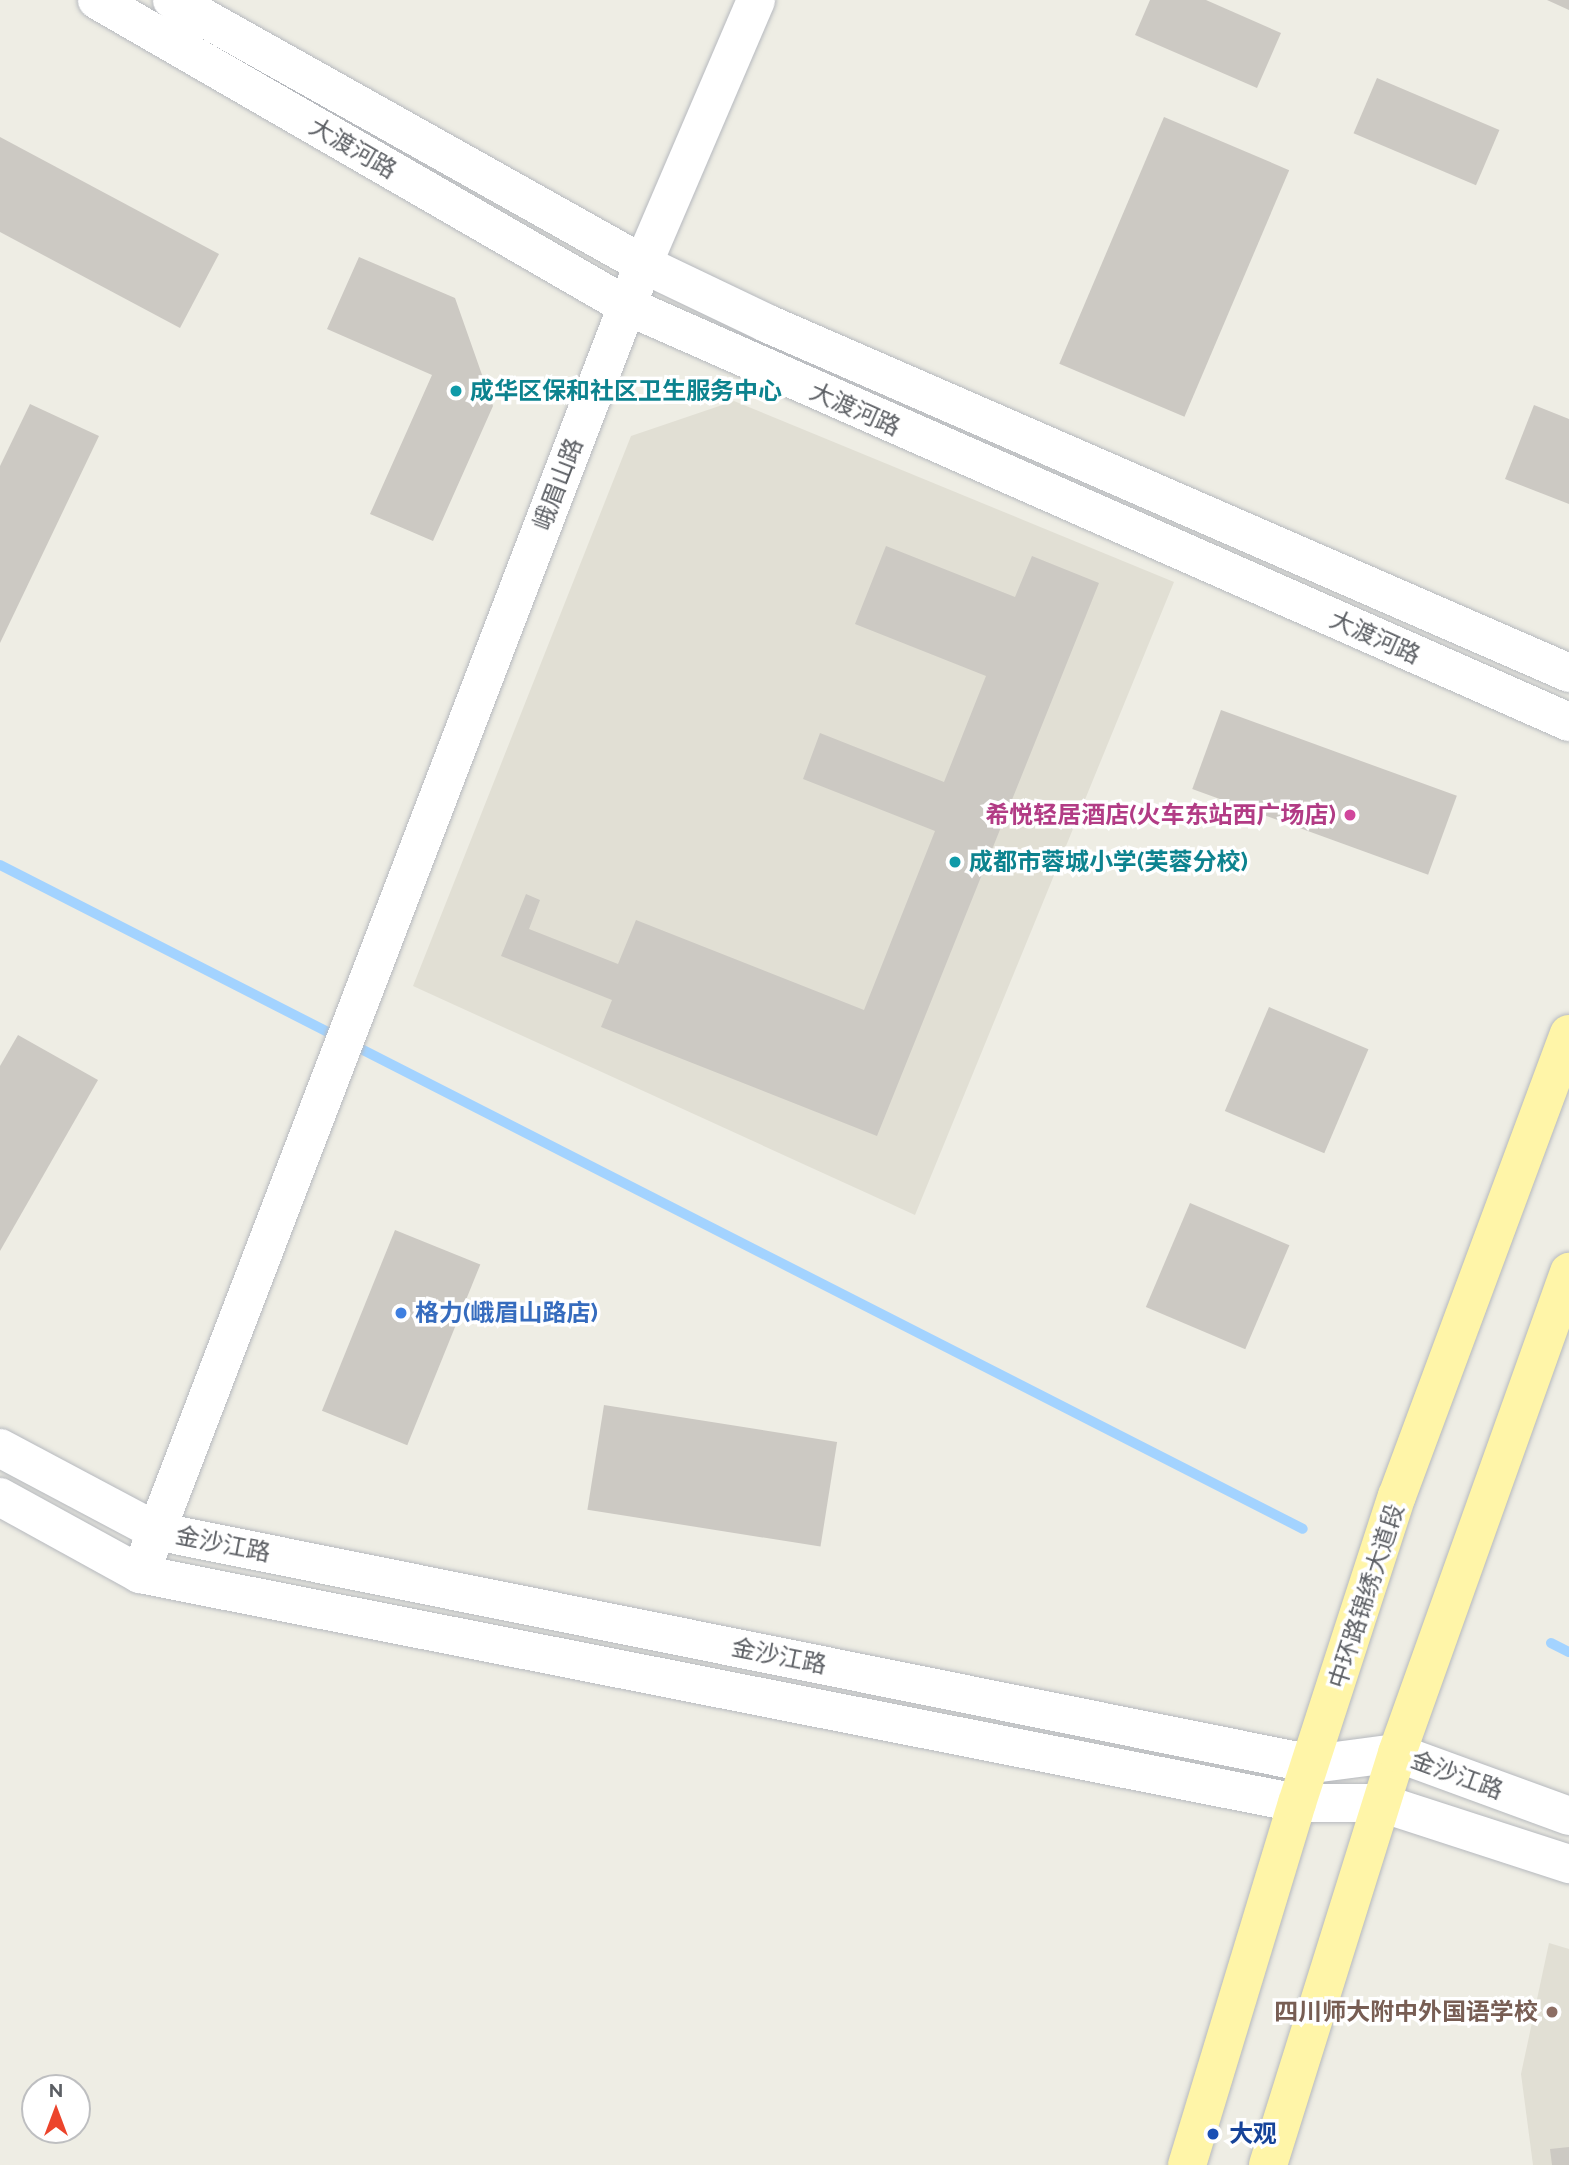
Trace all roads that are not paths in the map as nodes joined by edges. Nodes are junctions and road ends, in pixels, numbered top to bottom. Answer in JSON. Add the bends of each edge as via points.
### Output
{"nodes":[{"id":1,"x":97,"y":0,"type":"edge"},
{"id":2,"x":172,"y":0,"type":"edge"},
{"id":3,"x":756,"y":0,"type":"edge"},
{"id":4,"x":643,"y":264,"type":"junction"},
{"id":5,"x":627,"y":306,"type":"junction"},
{"id":6,"x":1569,"y":673,"type":"edge"},
{"id":7,"x":1569,"y":722,"type":"edge"},
{"id":8,"x":1569,"y":1034,"type":"edge"},
{"id":9,"x":1569,"y":1272,"type":"edge"},
{"id":10,"x":0,"y":1448,"type":"edge"},
{"id":11,"x":0,"y":1497,"type":"edge"},
{"id":12,"x":156,"y":1531,"type":"junction"},
{"id":13,"x":140,"y":1574,"type":"junction"},
{"id":14,"x":1397,"y":1753,"type":"junction"},
{"id":15,"x":1313,"y":1763,"type":"junction"},
{"id":16,"x":1297,"y":1803,"type":"junction"},
{"id":17,"x":1381,"y":1803,"type":"junction"},
{"id":18,"x":1569,"y":1816,"type":"edge"},
{"id":19,"x":1569,"y":1864,"type":"edge"},
{"id":20,"x":1187,"y":2165,"type":"edge"},
{"id":21,"x":1268,"y":2165,"type":"edge"}],
"edges":[{"from":1,"to":5,"type":"street","name":"大渡河路"},
{"from":2,"to":4,"type":"street","name":"大渡河路"},
{"from":3,"to":4,"type":"street","name":"峨眉山路"},
{"from":4,"to":5,"type":"street","name":"峨眉山路"},
{"from":4,"to":6,"type":"street","name":"大渡河路","via":[[766,323]]},
{"from":5,"to":7,"type":"street","name":"大渡河路"},
{"from":5,"to":12,"type":"street","name":"峨眉山路"},
{"from":8,"to":15,"type":"main road","name":"中环路锦绣大道段","via":[[1397,1496]]},
{"from":9,"to":14,"type":"main road"},
{"from":10,"to":12,"type":"street","name":"金沙江路"},
{"from":11,"to":13,"type":"street","name":"金沙江路"},
{"from":12,"to":13,"type":"street","name":"峨眉山路"},
{"from":12,"to":15,"type":"street","name":"金沙江路"},
{"from":13,"to":16,"type":"street","name":"金沙江路"},
{"from":14,"to":15,"type":"street","name":"金沙江路"},
{"from":14,"to":17,"type":"main road"},
{"from":14,"to":18,"type":"street","name":"金沙江路"},
{"from":15,"to":16,"type":"main road","name":"中环路锦绣大道段"},
{"from":16,"to":17,"type":"street","name":"金沙江路"},
{"from":16,"to":20,"type":"main road","name":"中环路锦绣大道段"},
{"from":17,"to":19,"type":"street","name":"金沙江路"},
{"from":17,"to":21,"type":"main road"}]}
